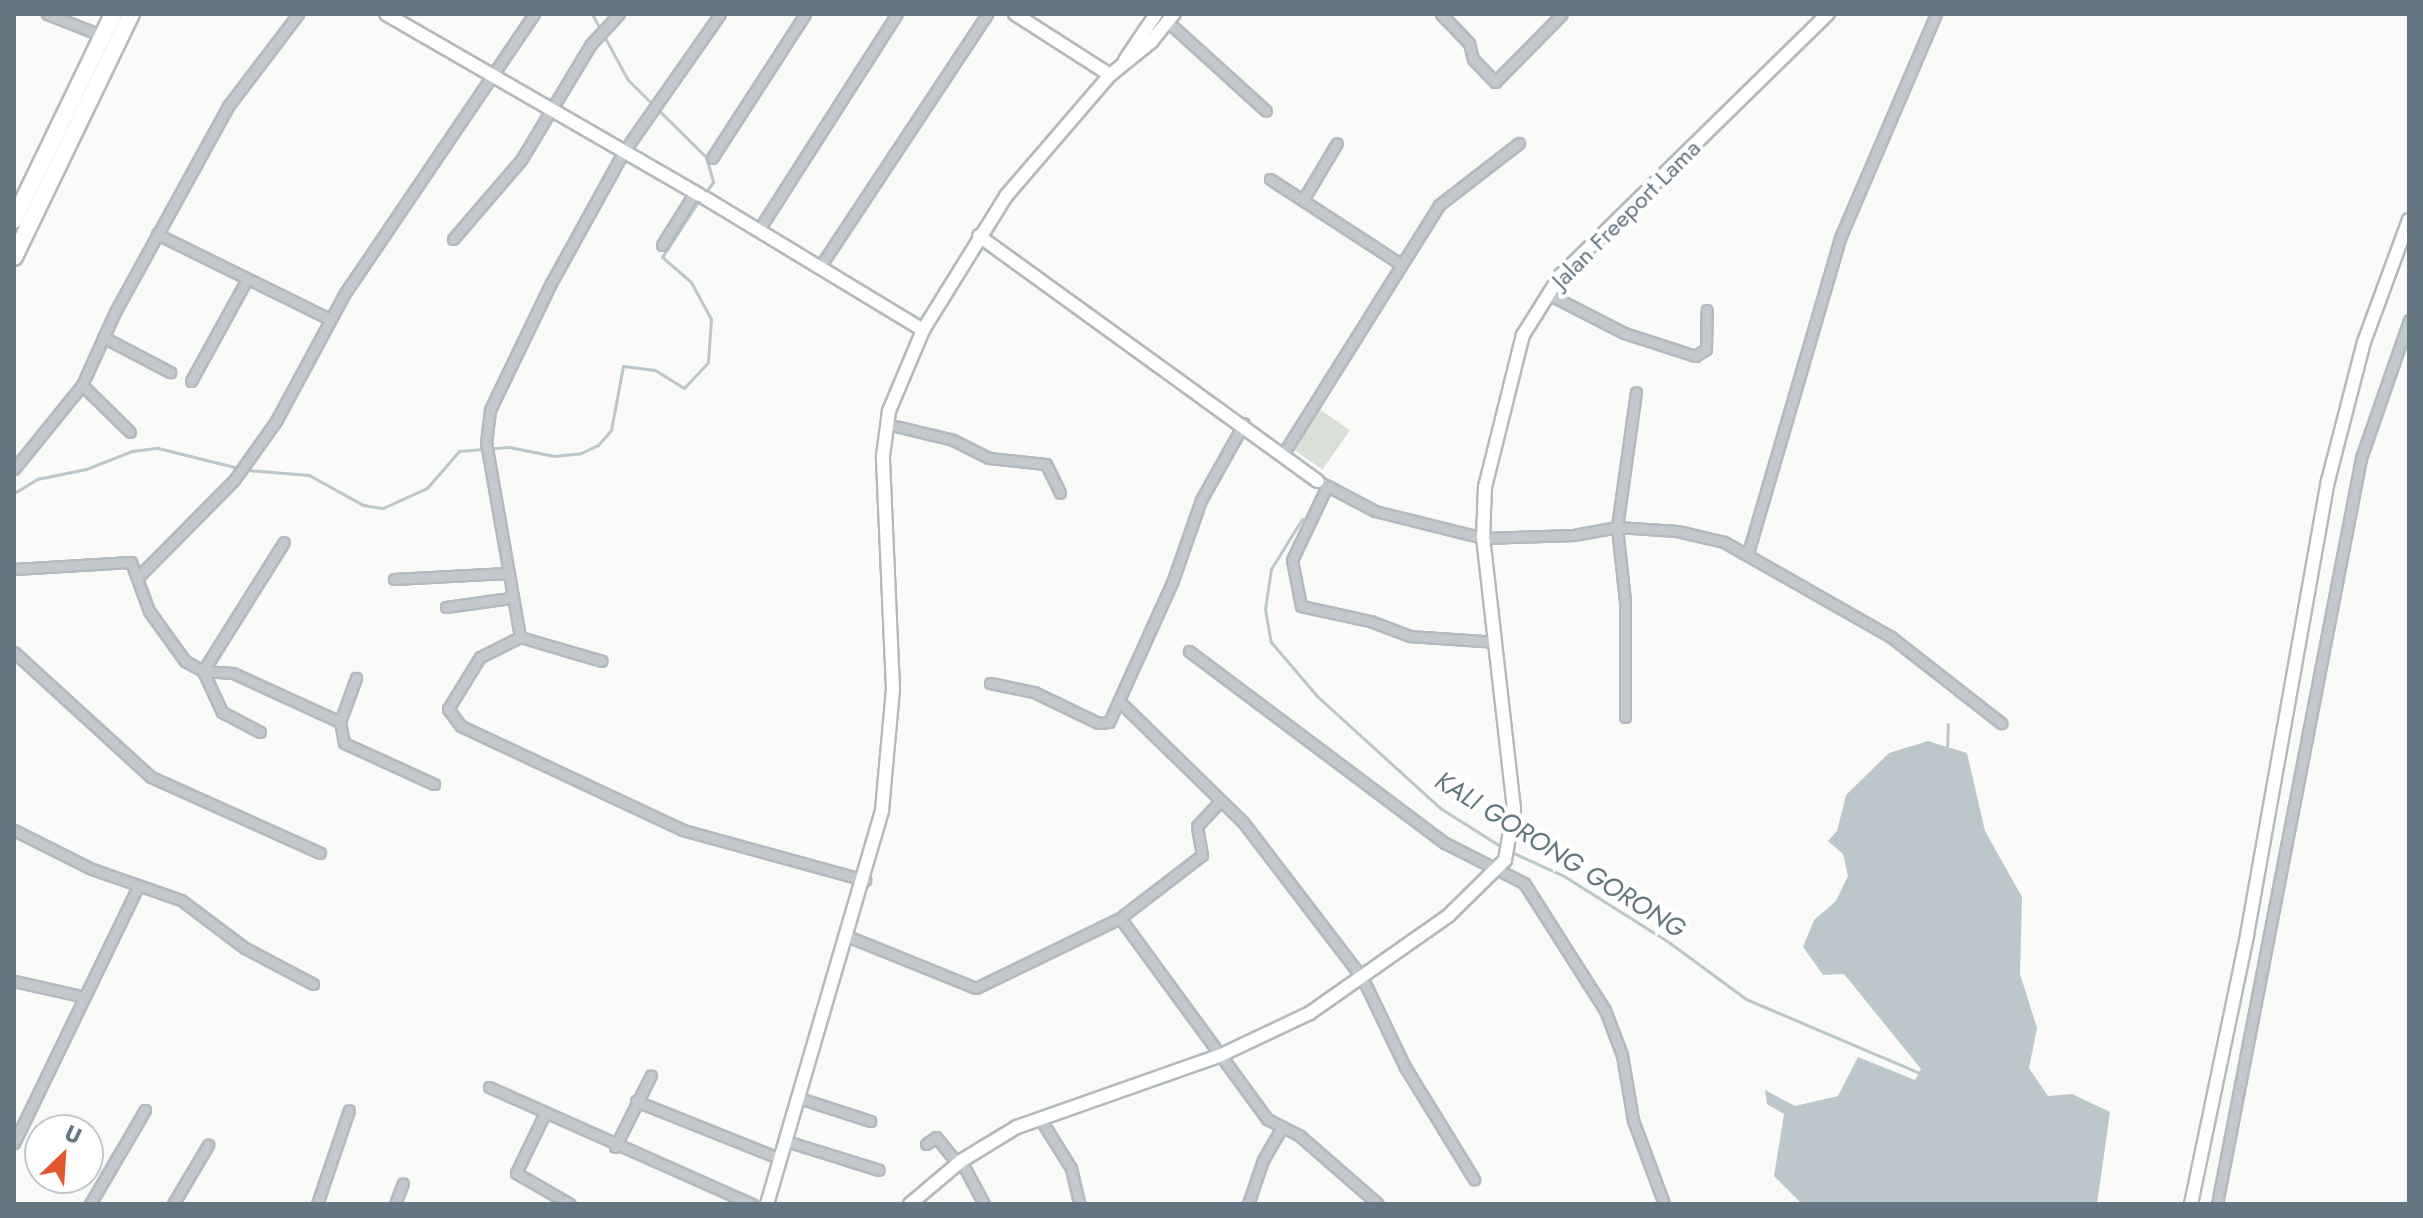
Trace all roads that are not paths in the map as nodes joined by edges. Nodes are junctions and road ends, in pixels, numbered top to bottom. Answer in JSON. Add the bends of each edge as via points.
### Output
{"nodes":[{"id":1,"x":47,"y":14,"type":"edge"},
{"id":2,"x":113,"y":14,"type":"edge"},
{"id":3,"x":131,"y":14,"type":"edge"},
{"id":4,"x":298,"y":14,"type":"edge"},
{"id":5,"x":386,"y":14,"type":"edge"},
{"id":6,"x":534,"y":14,"type":"edge"},
{"id":7,"x":619,"y":14,"type":"edge"},
{"id":8,"x":720,"y":14,"type":"edge"},
{"id":9,"x":805,"y":14,"type":"edge"},
{"id":10,"x":897,"y":14,"type":"edge"},
{"id":11,"x":987,"y":14,"type":"edge"},
{"id":12,"x":1015,"y":14,"type":"edge"},
{"id":13,"x":1156,"y":14,"type":"edge"},
{"id":14,"x":1441,"y":14,"type":"edge"},
{"id":15,"x":1562,"y":14,"type":"edge"},
{"id":16,"x":1828,"y":14,"type":"edge"},
{"id":17,"x":1936,"y":14,"type":"edge"},
{"id":18,"x":1171,"y":18,"type":"edge"},
{"id":19,"x":103,"y":36,"type":"junction"},
{"id":20,"x":1124,"y":63,"type":"junction"},
{"id":21,"x":1110,"y":75,"type":"junction"},
{"id":22,"x":492,"y":76,"type":"junction"},
{"id":23,"x":550,"y":109,"type":"junction"},
{"id":24,"x":1266,"y":111,"type":"dead end"},
{"id":25,"x":1337,"y":143,"type":"dead end"},
{"id":26,"x":1519,"y":143,"type":"dead end"},
{"id":27,"x":624,"y":151,"type":"junction"},
{"id":28,"x":712,"y":158,"type":"dead end"},
{"id":29,"x":1270,"y":179,"type":"dead end"},
{"id":30,"x":700,"y":195,"type":"junction"},
{"id":31,"x":1303,"y":200,"type":"junction"},
{"id":32,"x":2409,"y":220,"type":"edge"},
{"id":33,"x":18,"y":224,"type":"edge"},
{"id":34,"x":758,"y":231,"type":"junction"},
{"id":35,"x":157,"y":234,"type":"junction"},
{"id":36,"x":979,"y":236,"type":"junction"},
{"id":37,"x":453,"y":239,"type":"dead end"},
{"id":38,"x":662,"y":245,"type":"dead end"},
{"id":39,"x":14,"y":257,"type":"edge"},
{"id":40,"x":1399,"y":263,"type":"junction"},
{"id":41,"x":819,"y":268,"type":"junction"},
{"id":42,"x":247,"y":279,"type":"junction"},
{"id":43,"x":1548,"y":294,"type":"junction"},
{"id":44,"x":1707,"y":310,"type":"dead end"},
{"id":45,"x":330,"y":319,"type":"junction"},
{"id":46,"x":2409,"y":320,"type":"edge"},
{"id":47,"x":923,"y":330,"type":"junction"},
{"id":48,"x":103,"y":337,"type":"junction"},
{"id":49,"x":170,"y":372,"type":"dead end"},
{"id":50,"x":191,"y":381,"type":"dead end"},
{"id":51,"x":82,"y":385,"type":"junction"},
{"id":52,"x":1636,"y":392,"type":"dead end"},
{"id":53,"x":1244,"y":423,"type":"junction"},
{"id":54,"x":887,"y":424,"type":"junction"},
{"id":55,"x":130,"y":432,"type":"dead end"},
{"id":56,"x":1283,"y":454,"type":"junction"},
{"id":57,"x":14,"y":469,"type":"edge"},
{"id":58,"x":1323,"y":483,"type":"junction"},
{"id":59,"x":1060,"y":493,"type":"dead end"},
{"id":60,"x":1617,"y":527,"type":"junction"},
{"id":61,"x":1483,"y":538,"type":"junction"},
{"id":62,"x":284,"y":542,"type":"dead end"},
{"id":63,"x":1744,"y":550,"type":"junction"},
{"id":64,"x":14,"y":569,"type":"edge"},
{"id":65,"x":507,"y":573,"type":"junction"},
{"id":66,"x":139,"y":576,"type":"junction"},
{"id":67,"x":394,"y":579,"type":"dead end"},
{"id":68,"x":510,"y":598,"type":"junction"},
{"id":69,"x":446,"y":607,"type":"dead end"},
{"id":70,"x":520,"y":637,"type":"junction"},
{"id":71,"x":1496,"y":642,"type":"junction"},
{"id":72,"x":1189,"y":651,"type":"dead end"},
{"id":73,"x":14,"y":652,"type":"edge"},
{"id":74,"x":602,"y":661,"type":"dead end"},
{"id":75,"x":203,"y":671,"type":"junction"},
{"id":76,"x":356,"y":678,"type":"dead end"},
{"id":77,"x":990,"y":683,"type":"dead end"},
{"id":78,"x":1121,"y":703,"type":"junction"},
{"id":79,"x":1625,"y":717,"type":"dead end"},
{"id":80,"x":340,"y":722,"type":"junction"},
{"id":81,"x":2001,"y":723,"type":"dead end"},
{"id":82,"x":260,"y":732,"type":"dead end"},
{"id":83,"x":434,"y":784,"type":"dead end"},
{"id":84,"x":1221,"y":800,"type":"junction"},
{"id":85,"x":14,"y":830,"type":"edge"},
{"id":86,"x":320,"y":853,"type":"dead end"},
{"id":87,"x":1501,"y":864,"type":"junction"},
{"id":88,"x":865,"y":880,"type":"junction"},
{"id":89,"x":138,"y":886,"type":"junction"},
{"id":90,"x":1120,"y":918,"type":"junction"},
{"id":91,"x":847,"y":936,"type":"junction"},
{"id":92,"x":1363,"y":979,"type":"junction"},
{"id":93,"x":14,"y":981,"type":"edge"},
{"id":94,"x":313,"y":984,"type":"dead end"},
{"id":95,"x":81,"y":996,"type":"junction"},
{"id":96,"x":1221,"y":1055,"type":"junction"},
{"id":97,"x":651,"y":1075,"type":"dead end"},
{"id":98,"x":489,"y":1087,"type":"dead end"},
{"id":99,"x":799,"y":1098,"type":"junction"},
{"id":100,"x":636,"y":1101,"type":"junction"},
{"id":101,"x":145,"y":1110,"type":"dead end"},
{"id":102,"x":349,"y":1110,"type":"dead end"},
{"id":103,"x":544,"y":1115,"type":"junction"},
{"id":104,"x":1039,"y":1117,"type":"junction"},
{"id":105,"x":870,"y":1121,"type":"dead end"},
{"id":106,"x":1281,"y":1129,"type":"junction"},
{"id":107,"x":786,"y":1141,"type":"junction"},
{"id":108,"x":14,"y":1143,"type":"edge"},
{"id":109,"x":926,"y":1144,"type":"dead end"},
{"id":110,"x":208,"y":1145,"type":"dead end"},
{"id":111,"x":615,"y":1147,"type":"junction"},
{"id":112,"x":781,"y":1159,"type":"junction"},
{"id":113,"x":959,"y":1162,"type":"junction"},
{"id":114,"x":879,"y":1170,"type":"dead end"},
{"id":115,"x":1474,"y":1179,"type":"dead end"},
{"id":116,"x":403,"y":1183,"type":"dead end"},
{"id":117,"x":90,"y":1204,"type":"edge"},
{"id":118,"x":173,"y":1204,"type":"edge"},
{"id":119,"x":317,"y":1204,"type":"edge"},
{"id":120,"x":395,"y":1204,"type":"edge"},
{"id":121,"x":570,"y":1204,"type":"edge"},
{"id":122,"x":752,"y":1204,"type":"edge"},
{"id":123,"x":767,"y":1204,"type":"edge"},
{"id":124,"x":910,"y":1204,"type":"edge"},
{"id":125,"x":984,"y":1204,"type":"edge"},
{"id":126,"x":1079,"y":1204,"type":"edge"},
{"id":127,"x":1248,"y":1204,"type":"edge"},
{"id":128,"x":1378,"y":1204,"type":"edge"},
{"id":129,"x":1664,"y":1204,"type":"edge"},
{"id":130,"x":2191,"y":1204,"type":"edge"},
{"id":131,"x":2217,"y":1204,"type":"edge"}],
"edges":[{"from":1,"to":19,"type":"street"},
{"from":2,"to":19,"type":"highway"},
{"from":3,"to":33,"type":"highway"},
{"from":4,"to":35,"type":"street","via":[[234,98]]},
{"from":5,"to":22,"type":"street"},
{"from":6,"to":22,"type":"street"},
{"from":7,"to":23,"type":"street","via":[[591,44]]},
{"from":8,"to":27,"type":"street"},
{"from":9,"to":28,"type":"street"},
{"from":10,"to":34,"type":"street"},
{"from":11,"to":41,"type":"street"},
{"from":12,"to":21,"type":"street"},
{"from":13,"to":20,"type":"street"},
{"from":14,"to":15,"type":"street","via":[[1469,43],[1473,59],[1493,82]]},
{"from":16,"to":43,"type":"street","name":"Jalan Freeport Lama","via":[[1577,259]]},
{"from":17,"to":63,"type":"street","via":[[1844,226]]},
{"from":18,"to":20,"type":"street"},
{"from":18,"to":24,"type":"street"},
{"from":19,"to":33,"type":"highway"},
{"from":20,"to":21,"type":"street"},
{"from":21,"to":36,"type":"street"},
{"from":22,"to":23,"type":"street"},
{"from":22,"to":45,"type":"street"},
{"from":23,"to":27,"type":"street"},
{"from":23,"to":37,"type":"street","via":[[521,160]]},
{"from":25,"to":31,"type":"street"},
{"from":26,"to":40,"type":"street","via":[[1445,199]]},
{"from":27,"to":30,"type":"street"},
{"from":27,"to":65,"type":"street","via":[[490,410],[486,442]]},
{"from":29,"to":31,"type":"street"},
{"from":30,"to":34,"type":"street"},
{"from":30,"to":38,"type":"street"},
{"from":31,"to":40,"type":"street"},
{"from":32,"to":130,"type":"street","via":[[2364,342],[2328,481],[2247,935]]},
{"from":33,"to":39,"type":"highway"},
{"from":34,"to":41,"type":"street"},
{"from":35,"to":42,"type":"street"},
{"from":35,"to":48,"type":"street"},
{"from":36,"to":47,"type":"street"},
{"from":36,"to":53,"type":"street"},
{"from":40,"to":56,"type":"street"},
{"from":41,"to":47,"type":"street"},
{"from":42,"to":45,"type":"street"},
{"from":42,"to":50,"type":"street"},
{"from":43,"to":44,"type":"street","via":[[1624,333],[1695,356],[1706,349]]},
{"from":43,"to":61,"type":"street","name":"Jalan Freeport Lama","via":[[1523,335],[1507,385],[1485,487]]},
{"from":45,"to":66,"type":"street","via":[[289,400],[234,480]]},
{"from":46,"to":131,"type":"street","via":[[2361,458]]},
{"from":47,"to":54,"type":"street"},
{"from":48,"to":49,"type":"street"},
{"from":48,"to":51,"type":"street"},
{"from":51,"to":55,"type":"street"},
{"from":51,"to":57,"type":"street"},
{"from":52,"to":60,"type":"street"},
{"from":53,"to":56,"type":"street"},
{"from":53,"to":78,"type":"street","via":[[1201,500]]},
{"from":54,"to":59,"type":"street","via":[[953,440],[989,458],[1046,464]]},
{"from":54,"to":88,"type":"street","via":[[884,502],[893,689],[882,810]]},
{"from":56,"to":58,"type":"street"},
{"from":58,"to":61,"type":"street","via":[[1375,511]]},
{"from":58,"to":71,"type":"street","via":[[1292,560],[1301,606],[1410,636]]},
{"from":60,"to":61,"type":"street","via":[[1574,535]]},
{"from":60,"to":63,"type":"street","via":[[1677,531]]},
{"from":60,"to":79,"type":"street","via":[[1625,601]]},
{"from":61,"to":71,"type":"street","name":"Jalan Freeport Lama"},
{"from":62,"to":75,"type":"street"},
{"from":63,"to":81,"type":"street","via":[[1891,637]]},
{"from":64,"to":66,"type":"street","via":[[119,559],[133,564]]},
{"from":65,"to":67,"type":"street"},
{"from":65,"to":68,"type":"street"},
{"from":66,"to":75,"type":"street","via":[[161,630],[185,661]]},
{"from":68,"to":69,"type":"street"},
{"from":68,"to":70,"type":"street"},
{"from":70,"to":74,"type":"street"},
{"from":70,"to":88,"type":"street","via":[[480,657],[458,689],[448,709],[461,726],[683,830]]},
{"from":71,"to":87,"type":"street","name":"Jalan Freeport Lama","via":[[1508,726],[1512,836]]},
{"from":72,"to":87,"type":"street","via":[[1431,833]]},
{"from":73,"to":86,"type":"street","via":[[151,777]]},
{"from":75,"to":80,"type":"street","via":[[233,673]]},
{"from":75,"to":82,"type":"street","via":[[222,712]]},
{"from":76,"to":80,"type":"street"},
{"from":77,"to":78,"type":"street","via":[[1034,692],[1104,724]]},
{"from":78,"to":84,"type":"street"},
{"from":80,"to":83,"type":"street","via":[[344,743]]},
{"from":84,"to":90,"type":"street","via":[[1197,826],[1202,855]]},
{"from":84,"to":92,"type":"street","via":[[1255,835]]},
{"from":85,"to":89,"type":"street","via":[[66,858]]},
{"from":87,"to":92,"type":"street","via":[[1448,916]]},
{"from":87,"to":129,"type":"street","via":[[1524,883],[1605,1010],[1622,1055],[1633,1120]]},
{"from":88,"to":91,"type":"street"},
{"from":89,"to":94,"type":"street","via":[[181,900],[245,948]]},
{"from":89,"to":95,"type":"street"},
{"from":90,"to":91,"type":"street","via":[[976,988]]},
{"from":90,"to":96,"type":"street"},
{"from":91,"to":99,"type":"street"},
{"from":92,"to":96,"type":"street","via":[[1310,1013]]},
{"from":92,"to":115,"type":"street","via":[[1405,1067]]},
{"from":93,"to":95,"type":"street"},
{"from":95,"to":108,"type":"street"},
{"from":96,"to":104,"type":"street"},
{"from":96,"to":106,"type":"street","via":[[1267,1119]]},
{"from":97,"to":100,"type":"street"},
{"from":98,"to":103,"type":"street"},
{"from":99,"to":105,"type":"street"},
{"from":99,"to":107,"type":"street"},
{"from":100,"to":111,"type":"street"},
{"from":100,"to":112,"type":"street"},
{"from":101,"to":117,"type":"street"},
{"from":102,"to":119,"type":"street"},
{"from":103,"to":111,"type":"street"},
{"from":103,"to":121,"type":"street","via":[[516,1173]]},
{"from":104,"to":113,"type":"street"},
{"from":104,"to":126,"type":"street","via":[[1071,1168]]},
{"from":106,"to":127,"type":"street"},
{"from":106,"to":128,"type":"street","via":[[1300,1136]]},
{"from":107,"to":112,"type":"street"},
{"from":107,"to":114,"type":"street"},
{"from":109,"to":113,"type":"street","via":[[936,1137]]},
{"from":110,"to":118,"type":"street"},
{"from":111,"to":122,"type":"street"},
{"from":112,"to":123,"type":"street"},
{"from":113,"to":124,"type":"street"},
{"from":113,"to":125,"type":"street"},
{"from":116,"to":120,"type":"street"}]}
